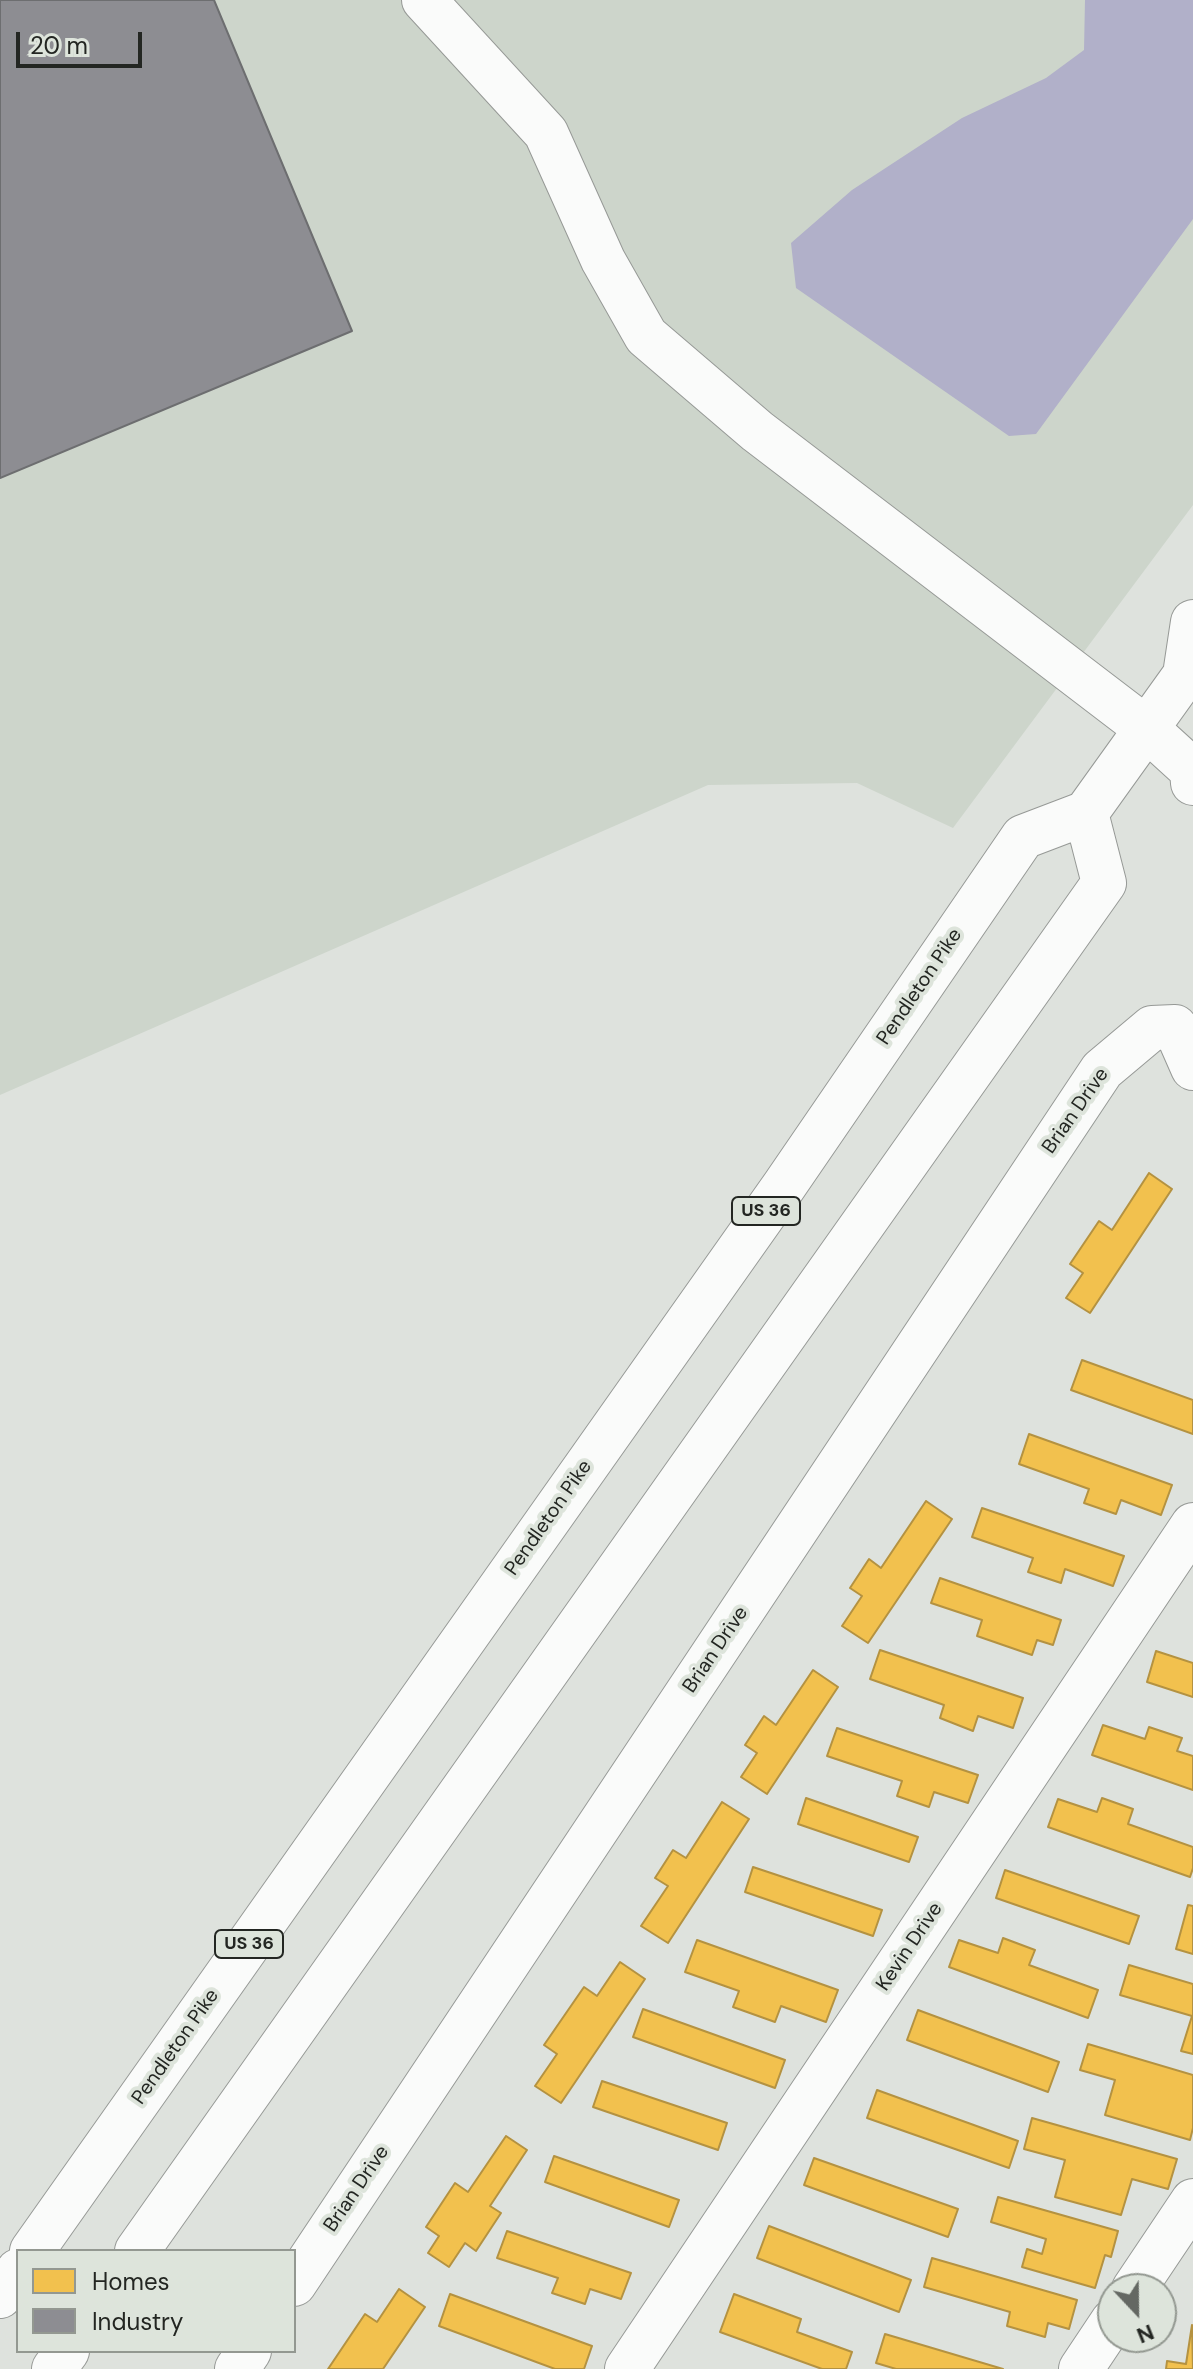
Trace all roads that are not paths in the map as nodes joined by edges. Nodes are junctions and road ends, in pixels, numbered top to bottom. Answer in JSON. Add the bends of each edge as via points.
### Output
{"nodes":[{"id":1,"x":424,"y":0,"type":"edge"},
{"id":2,"x":1193,"y":622,"type":"edge"},
{"id":3,"x":1189,"y":674,"type":"edge"},
{"id":4,"x":1147,"y":729,"type":"junction"},
{"id":5,"x":1193,"y":770,"type":"edge"},
{"id":6,"x":1193,"y":783,"type":"edge"},
{"id":7,"x":1086,"y":813,"type":"junction"},
{"id":8,"x":1193,"y":1068,"type":"edge"},
{"id":9,"x":1193,"y":1525,"type":"edge"},
{"id":10,"x":1193,"y":2201,"type":"edge"},
{"id":11,"x":33,"y":2249,"type":"edge"},
{"id":12,"x":138,"y":2249,"type":"edge"},
{"id":13,"x":1145,"y":2273,"type":"edge"},
{"id":14,"x":16,"y":2274,"type":"edge"},
{"id":15,"x":296,"y":2281,"type":"edge"},
{"id":16,"x":0,"y":2296,"type":"edge"},
{"id":17,"x":1097,"y":2345,"type":"edge"},
{"id":18,"x":627,"y":2369,"type":"edge"},
{"id":19,"x":1081,"y":2369,"type":"edge"}],
"edges":[{"from":1,"to":4,"type":"main road","via":[[546,133],[603,260],[646,336],[757,431]]},
{"from":2,"to":3,"type":"main road"},
{"from":3,"to":4,"type":"main road"},
{"from":4,"to":5,"type":"main road"},
{"from":4,"to":7,"type":"main road"},
{"from":5,"to":6,"type":"main road"},
{"from":7,"to":11,"type":"main road","name":"Pendleton Pike","number":"US 36","via":[[1023,837],[784,1186]]},
{"from":7,"to":12,"type":"main road","via":[[1104,883]]},
{"from":8,"to":15,"type":"main road","name":"Brian Drive","via":[[1175,1027],[1152,1028],[1102,1070]]},
{"from":9,"to":18,"type":"main road","name":"Kevin Drive"},
{"from":10,"to":13,"type":"main road"},
{"from":14,"to":16,"type":"main road"},
{"from":17,"to":19,"type":"main road"}]}
